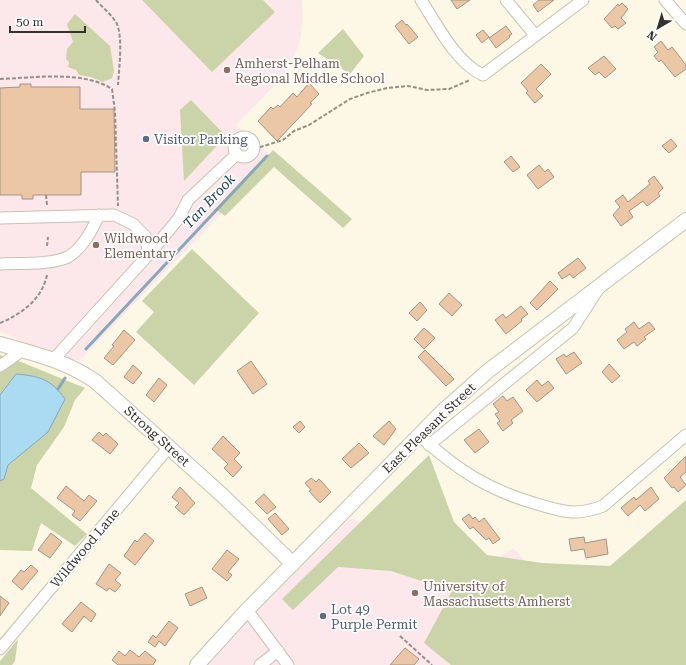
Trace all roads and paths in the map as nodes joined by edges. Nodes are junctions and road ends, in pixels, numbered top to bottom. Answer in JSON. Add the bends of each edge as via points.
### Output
{"nodes":[{"id":1,"x":96,"y":0,"type":"edge"},
{"id":2,"x":420,"y":0,"type":"edge"},
{"id":3,"x":506,"y":0,"type":"edge"},
{"id":4,"x":583,"y":0,"type":"edge"},
{"id":5,"x":665,"y":0,"type":"edge"},
{"id":6,"x":686,"y":24,"type":"edge"},
{"id":7,"x":535,"y":35,"type":"junction"},
{"id":8,"x":482,"y":74,"type":"junction"},
{"id":9,"x":0,"y":79,"type":"edge"},
{"id":10,"x":118,"y":85,"type":"dead end"},
{"id":11,"x":254,"y":149,"type":"junction"},
{"id":12,"x":237,"y":154,"type":"junction"},
{"id":13,"x":46,"y":195,"type":"dead end"},
{"id":14,"x":46,"y":205,"type":"dead end"},
{"id":15,"x":118,"y":206,"type":"dead end"},
{"id":16,"x":99,"y":215,"type":"junction"},
{"id":17,"x":0,"y":218,"type":"edge"},
{"id":18,"x":686,"y":220,"type":"edge"},
{"id":19,"x":48,"y":237,"type":"dead end"},
{"id":20,"x":47,"y":246,"type":"dead end"},
{"id":21,"x":143,"y":260,"type":"junction"},
{"id":22,"x":0,"y":264,"type":"edge"},
{"id":23,"x":47,"y":275,"type":"dead end"},
{"id":24,"x":600,"y":285,"type":"junction"},
{"id":25,"x":0,"y":322,"type":"edge"},
{"id":26,"x":0,"y":344,"type":"edge"},
{"id":27,"x":23,"y":350,"type":"junction"},
{"id":28,"x":54,"y":359,"type":"junction"},
{"id":29,"x":0,"y":366,"type":"edge"},
{"id":30,"x":686,"y":435,"type":"edge"},
{"id":31,"x":424,"y":440,"type":"junction"},
{"id":32,"x":169,"y":447,"type":"junction"},
{"id":33,"x":293,"y":564,"type":"junction"},
{"id":34,"x":247,"y":610,"type":"junction"},
{"id":35,"x":400,"y":636,"type":"dead end"},
{"id":36,"x":0,"y":649,"type":"edge"},
{"id":37,"x":278,"y":651,"type":"junction"},
{"id":38,"x":197,"y":665,"type":"edge"},
{"id":39,"x":260,"y":665,"type":"edge"},
{"id":40,"x":288,"y":665,"type":"edge"},
{"id":41,"x":432,"y":665,"type":"edge"}],
"edges":[{"from":1,"to":10,"type":"path","via":[[117,26]]},
{"from":2,"to":8,"type":"street","via":[[461,59]]},
{"from":3,"to":7,"type":"street"},
{"from":4,"to":7,"type":"street"},
{"from":5,"to":6,"type":"street"},
{"from":7,"to":8,"type":"street"},
{"from":8,"to":11,"type":"path","via":[[449,89],[427,90],[408,86],[367,93],[350,99],[283,140]]},
{"from":9,"to":15,"type":"path","via":[[76,77],[92,80],[112,89]]},
{"from":11,"to":12,"type":"street","via":[[252,154],[246,157]]},
{"from":11,"to":12,"type":"street","via":[[251,140],[242,138],[234,145]]},
{"from":12,"to":21,"type":"street","via":[[188,200],[179,218]]},
{"from":13,"to":14,"type":"path"},
{"from":16,"to":17,"type":"street"},
{"from":16,"to":21,"type":"street","via":[[114,215],[133,224],[145,236],[148,249]]},
{"from":16,"to":22,"type":"street","via":[[91,233],[68,256],[53,261]]},
{"from":18,"to":24,"type":"main road","name":"East Pleasant Street"},
{"from":19,"to":20,"type":"path"},
{"from":21,"to":28,"type":"street"},
{"from":23,"to":25,"type":"path","via":[[40,293],[32,302],[22,312]]},
{"from":24,"to":31,"type":"main road","name":"East Pleasant Street","via":[[488,371]]},
{"from":24,"to":31,"type":"street","via":[[573,328]]},
{"from":26,"to":27,"type":"main road","name":"Strong Street"},
{"from":27,"to":28,"type":"main road","name":"Strong Street"},
{"from":27,"to":29,"type":"street"},
{"from":28,"to":32,"type":"main road","name":"Strong Street","via":[[95,381]]},
{"from":30,"to":31,"type":"street","via":[[603,506],[572,513],[499,492],[478,482]]},
{"from":31,"to":33,"type":"main road","name":"East Pleasant Street"},
{"from":32,"to":33,"type":"main road","name":"Strong Street"},
{"from":32,"to":36,"type":"street","name":"Wildwood Lane"},
{"from":33,"to":34,"type":"main road","name":"East Pleasant Street"},
{"from":34,"to":37,"type":"street"},
{"from":34,"to":38,"type":"main road","name":"East Pleasant Street"},
{"from":35,"to":41,"type":"path"},
{"from":37,"to":39,"type":"street"},
{"from":37,"to":40,"type":"street"}]}
